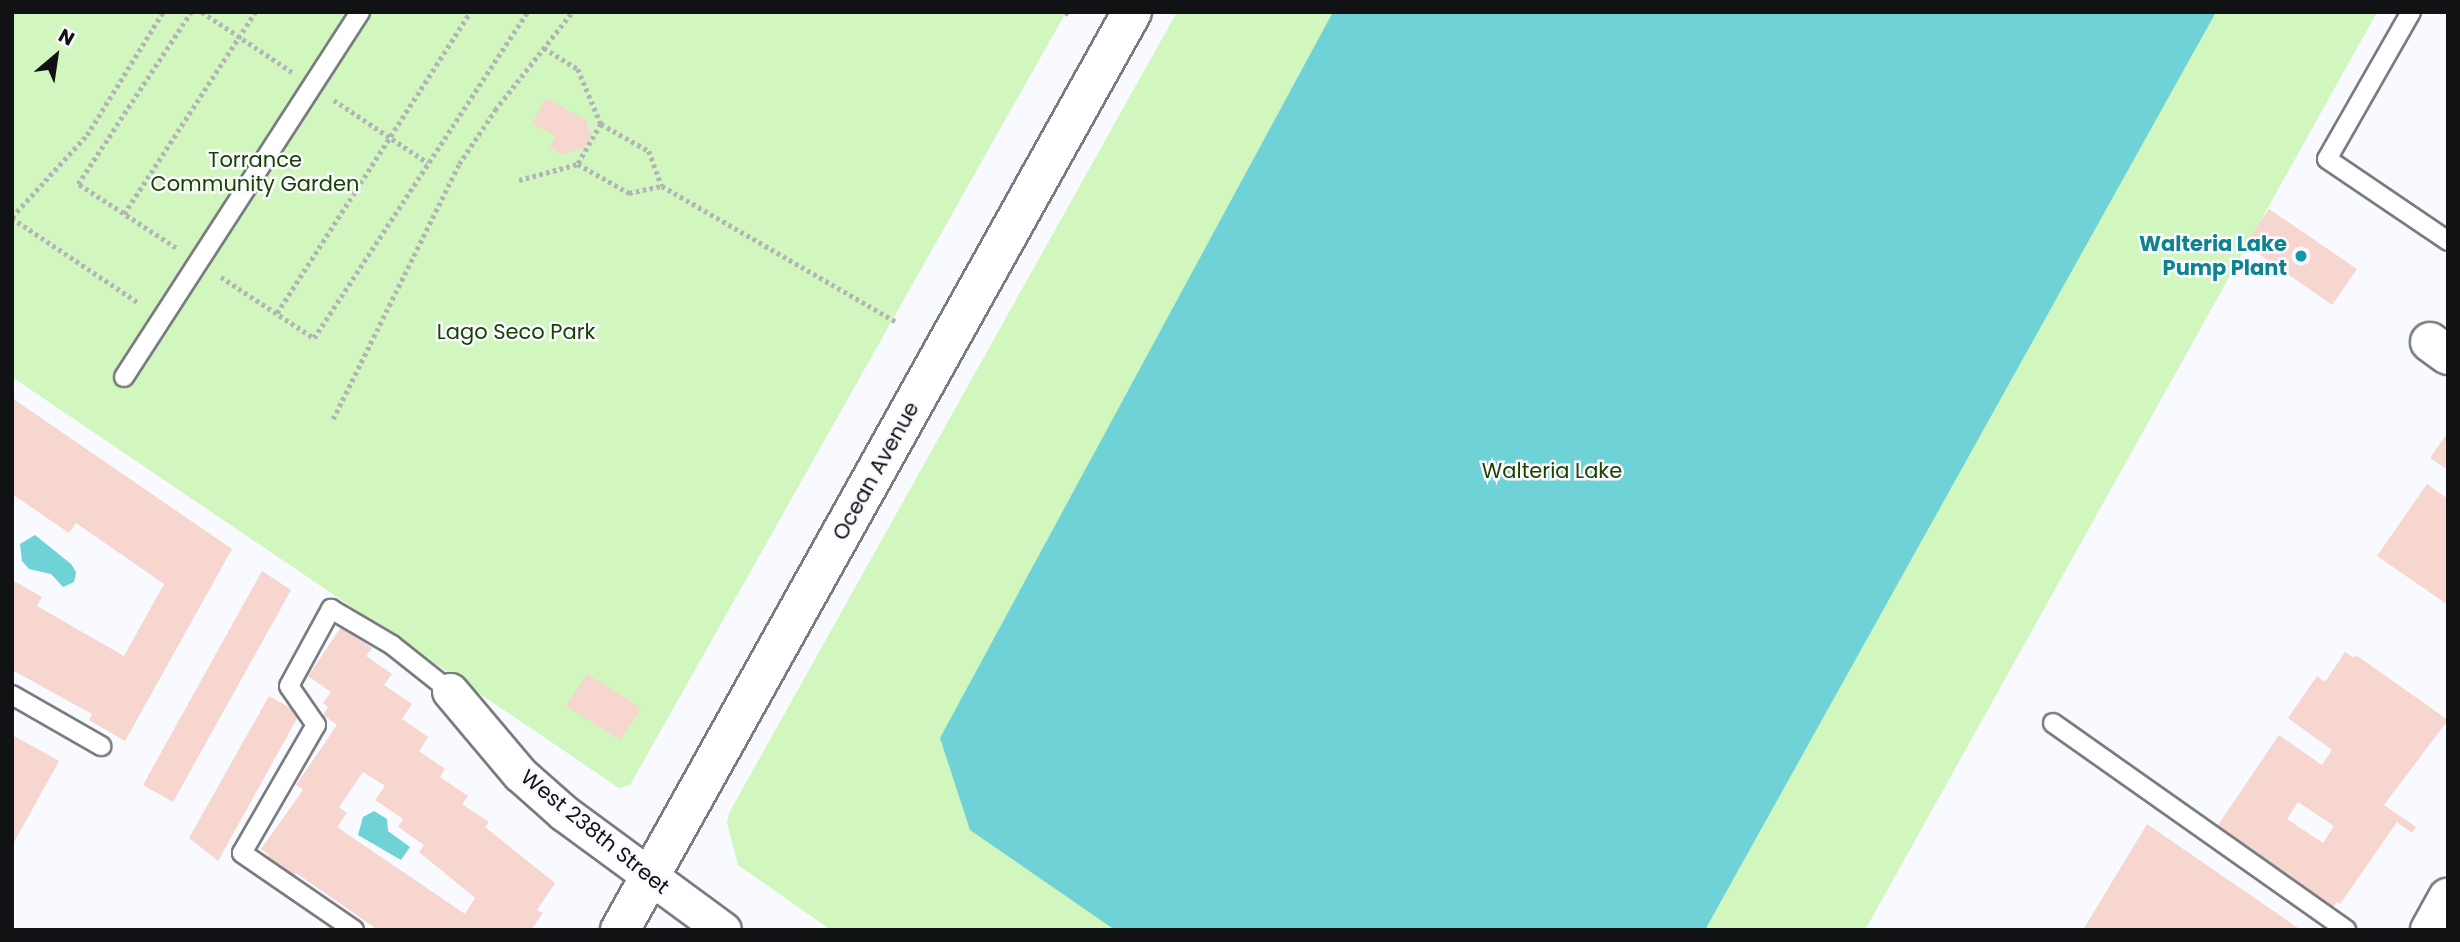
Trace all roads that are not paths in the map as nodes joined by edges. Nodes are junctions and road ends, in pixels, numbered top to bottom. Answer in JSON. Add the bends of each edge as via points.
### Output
{"nodes":[{"id":1,"x":360,"y":12,"type":"edge"},
{"id":2,"x":1132,"y":12,"type":"edge"},
{"id":3,"x":2411,"y":12,"type":"edge"},
{"id":4,"x":2448,"y":241,"type":"edge"},
{"id":5,"x":124,"y":377,"type":"dead end"},
{"id":6,"x":450,"y":691,"type":"joint"},
{"id":7,"x":12,"y":695,"type":"edge"},
{"id":8,"x":2053,"y":723,"type":"dead end"},
{"id":9,"x":101,"y":746,"type":"dead end"},
{"id":10,"x":649,"y":879,"type":"junction"},
{"id":11,"x":2448,"y":898,"type":"edge"},
{"id":12,"x":354,"y":930,"type":"edge"},
{"id":13,"x":620,"y":930,"type":"edge"},
{"id":14,"x":723,"y":930,"type":"edge"},
{"id":15,"x":2346,"y":930,"type":"edge"},
{"id":16,"x":2430,"y":930,"type":"edge"}],
"edges":[{"from":1,"to":5,"type":"lane"},
{"from":2,"to":10,"type":"street","name":"Ocean Avenue"},
{"from":3,"to":4,"type":"lane","via":[[2327,159]]},
{"from":6,"to":10,"type":"street","name":"West 238th Street","via":[[520,774]]},
{"from":6,"to":12,"type":"lane","via":[[392,645],[331,609],[289,686],[316,724],[242,853]]},
{"from":7,"to":9,"type":"lane"},
{"from":8,"to":15,"type":"lane"},
{"from":10,"to":13,"type":"street","name":"Ocean Avenue"},
{"from":10,"to":14,"type":"street","name":"West 238th Street"},
{"from":11,"to":16,"type":"street"}]}
